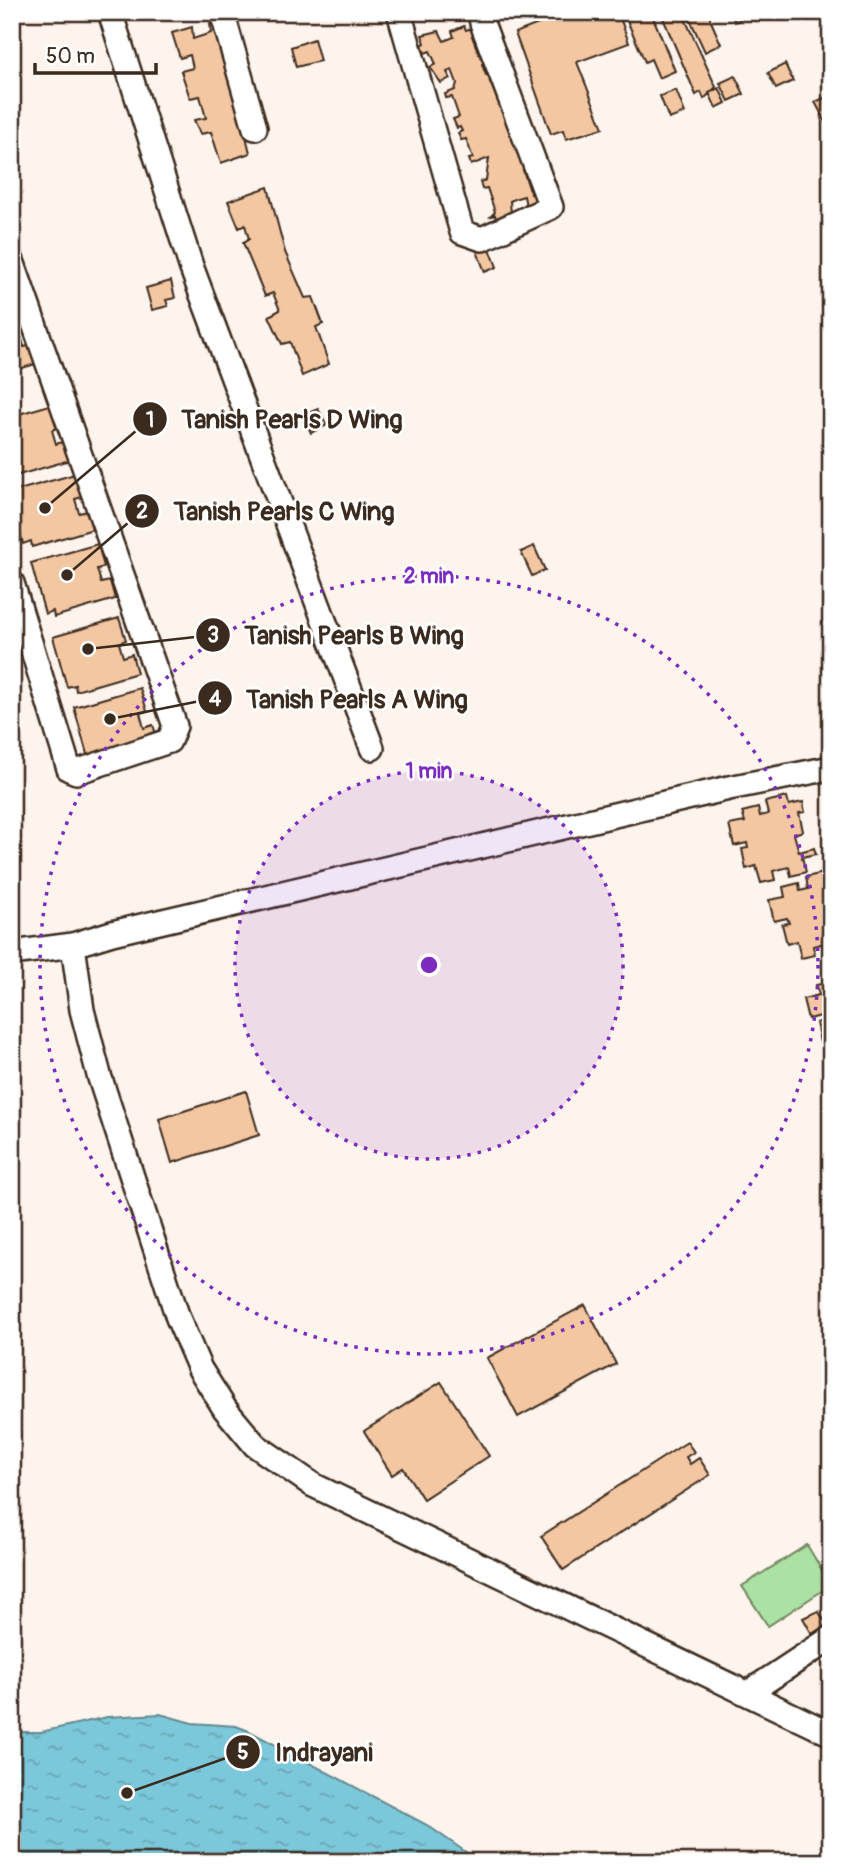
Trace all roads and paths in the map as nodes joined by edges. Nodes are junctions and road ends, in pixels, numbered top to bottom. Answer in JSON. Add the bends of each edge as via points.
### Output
{"nodes":[{"id":1,"x":110,"y":12,"type":"edge"},
{"id":2,"x":222,"y":12,"type":"edge"},
{"id":3,"x":399,"y":12,"type":"edge"},
{"id":4,"x":480,"y":12,"type":"edge"},
{"id":5,"x":255,"y":128,"type":"dead end"},
{"id":6,"x":12,"y":261,"type":"edge"},
{"id":7,"x":12,"y":583,"type":"edge"},
{"id":8,"x":372,"y":748,"type":"dead end"},
{"id":9,"x":831,"y":768,"type":"edge"},
{"id":10,"x":73,"y":944,"type":"junction"},
{"id":11,"x":12,"y":953,"type":"edge"},
{"id":12,"x":831,"y":1638,"type":"edge"},
{"id":13,"x":748,"y":1693,"type":"junction"},
{"id":14,"x":831,"y":1734,"type":"edge"}],
"edges":[{"from":1,"to":8,"type":"street","via":[[191,266]]},
{"from":2,"to":5,"type":"street"},
{"from":3,"to":4,"type":"street","via":[[462,232],[482,239],[551,207]]},
{"from":6,"to":7,"type":"street","via":[[175,726],[169,741],[76,772],[69,769]]},
{"from":9,"to":10,"type":"street","via":[[729,788]]},
{"from":10,"to":11,"type":"street"},
{"from":10,"to":13,"type":"street","via":[[82,1010],[99,1075],[178,1318],[200,1369],[225,1409],[256,1445],[313,1485]]},
{"from":12,"to":13,"type":"street"},
{"from":13,"to":14,"type":"street"}]}
